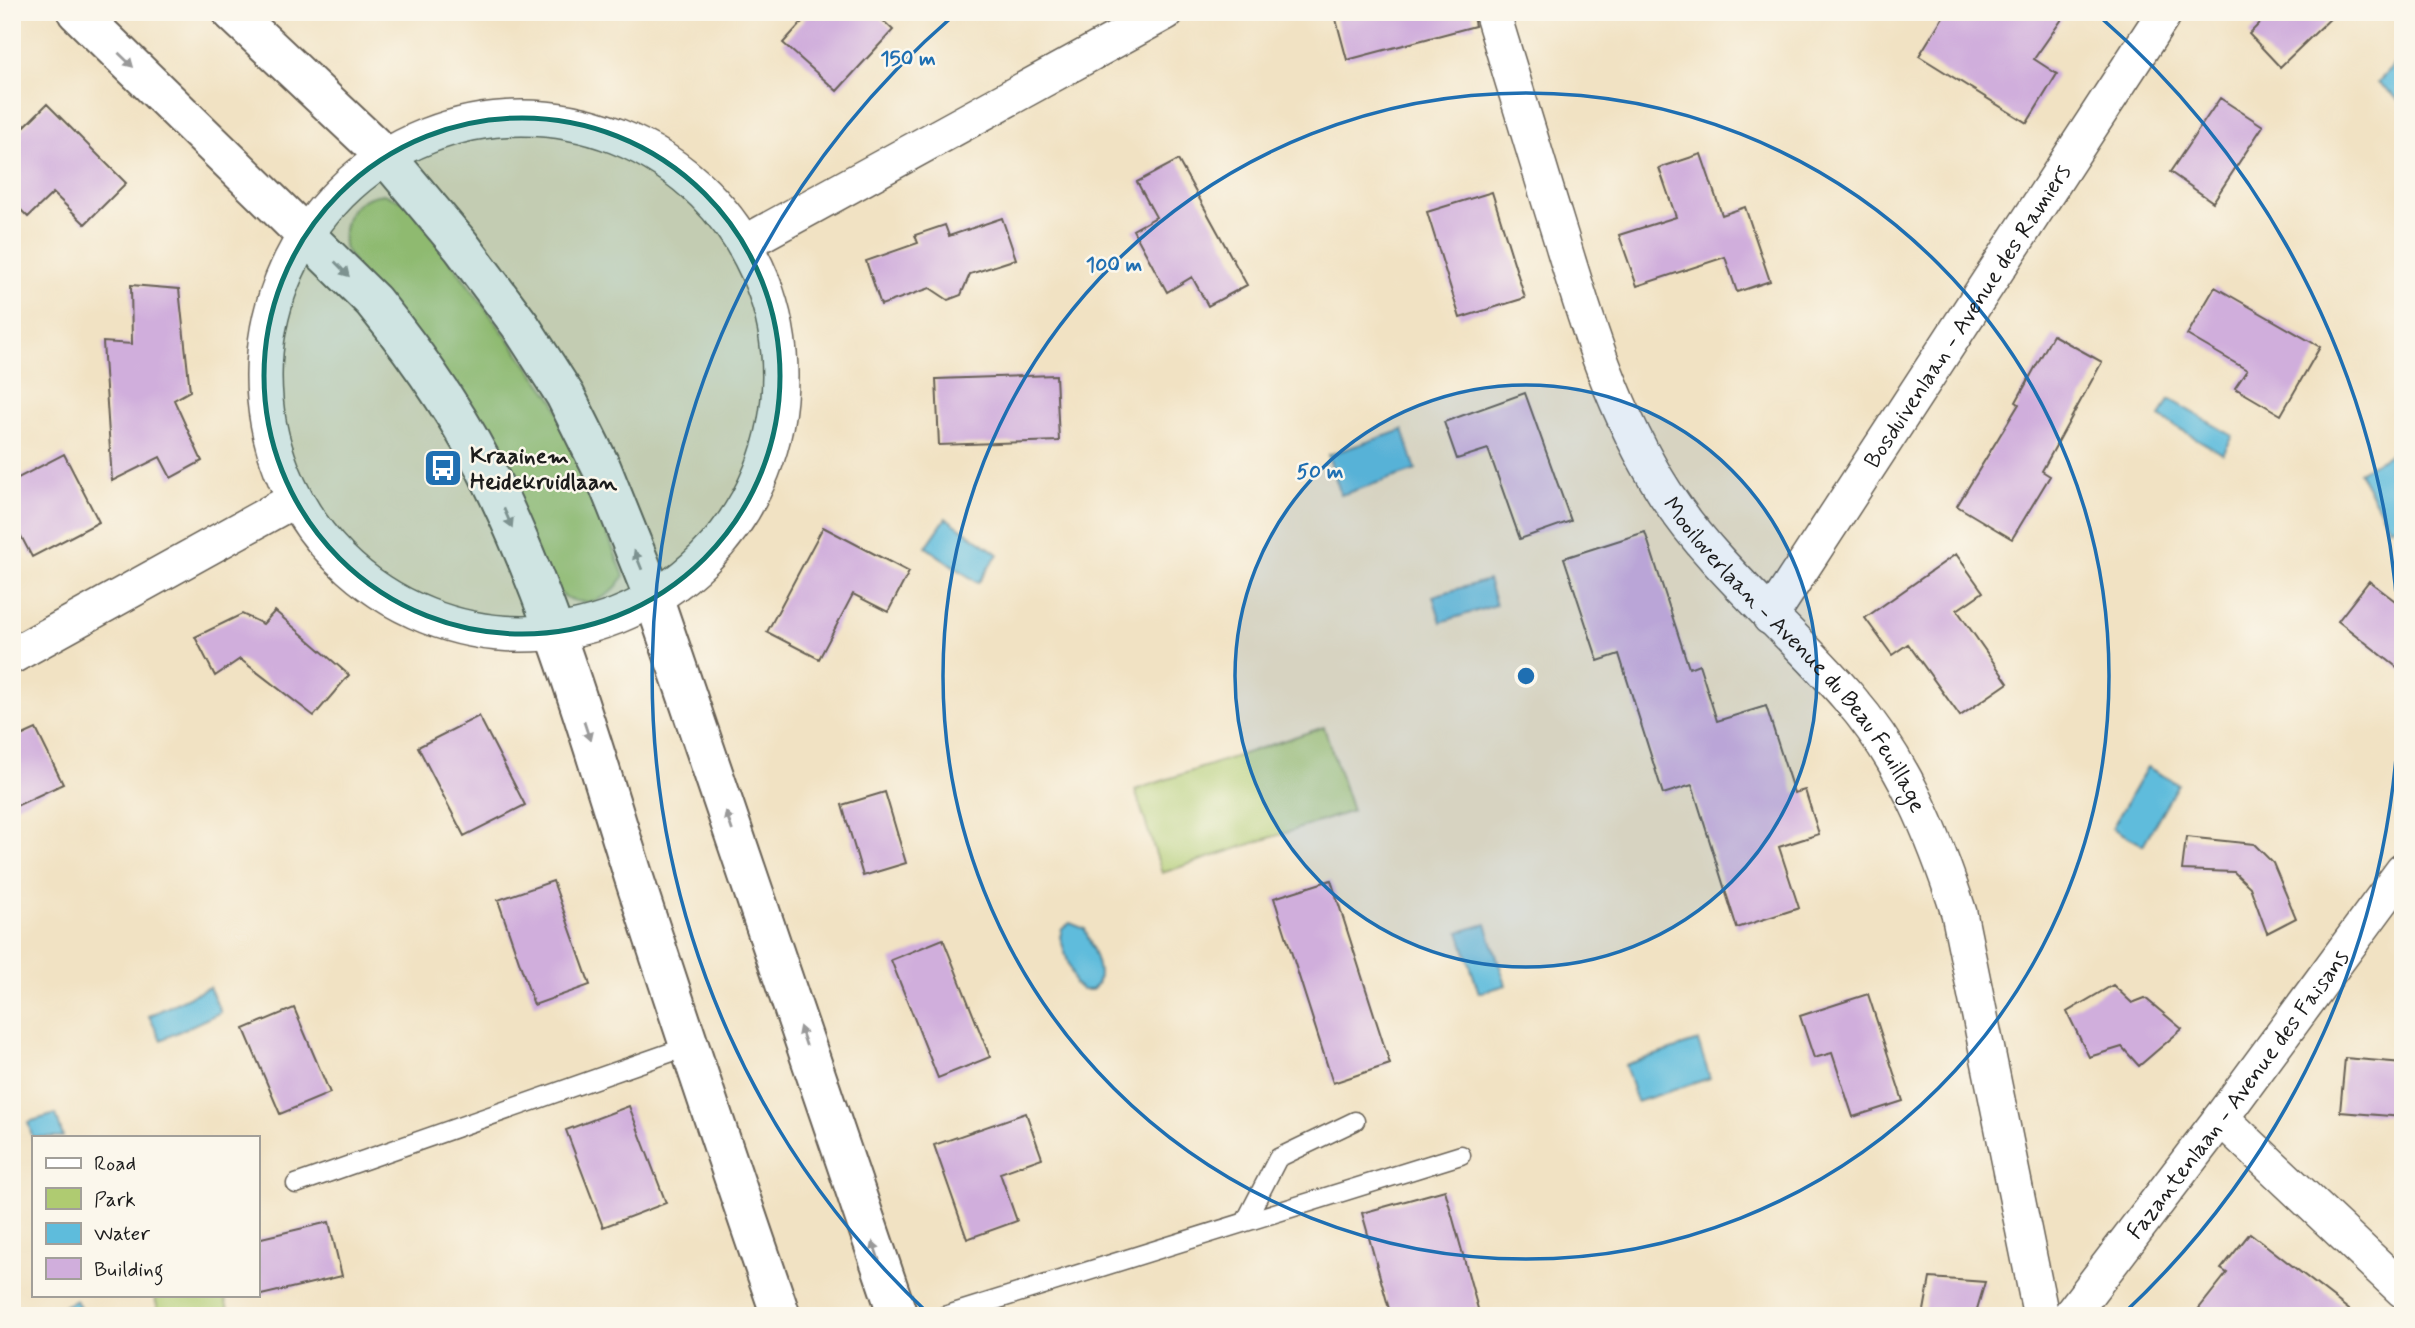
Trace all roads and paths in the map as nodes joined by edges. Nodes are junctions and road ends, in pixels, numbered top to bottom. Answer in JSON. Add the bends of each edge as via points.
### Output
{"nodes":[{"id":1,"x":77,"y":12,"type":"edge"},
{"id":2,"x":232,"y":12,"type":"edge"},
{"id":3,"x":1166,"y":12,"type":"edge"},
{"id":4,"x":1492,"y":12,"type":"edge"},
{"id":5,"x":2165,"y":12,"type":"edge"},
{"id":6,"x":387,"y":159,"type":"junction"},
{"id":7,"x":307,"y":234,"type":"junction"},
{"id":8,"x":745,"y":243,"type":"junction"},
{"id":9,"x":294,"y":500,"type":"junction"},
{"id":10,"x":653,"y":596,"type":"junction"},
{"id":11,"x":1770,"y":617,"type":"junction"},
{"id":12,"x":556,"y":635,"type":"junction"},
{"id":13,"x":12,"y":656,"type":"edge"},
{"id":14,"x":2403,"y":871,"type":"edge"},
{"id":15,"x":689,"y":1046,"type":"junction"},
{"id":16,"x":2221,"y":1118,"type":"junction"},
{"id":17,"x":1355,"y":1121,"type":"dead end"},
{"id":18,"x":1461,"y":1155,"type":"dead end"},
{"id":19,"x":296,"y":1184,"type":"dead end"},
{"id":20,"x":1245,"y":1222,"type":"junction"},
{"id":21,"x":2403,"y":1290,"type":"edge"},
{"id":22,"x":781,"y":1316,"type":"edge"},
{"id":23,"x":898,"y":1316,"type":"edge"},
{"id":24,"x":944,"y":1316,"type":"edge"},
{"id":25,"x":2041,"y":1316,"type":"edge"},
{"id":26,"x":2070,"y":1316,"type":"edge"}],
"edges":[{"from":1,"to":7,"type":"street","one_way":true},
{"from":2,"to":6,"type":"street"},
{"from":3,"to":8,"type":"street"},
{"from":4,"to":11,"type":"street","name":"Mooiloverlaan - Avenue du Beau Feuillage","via":[[1595,352],[1634,443],[1667,496],[1742,590]]},
{"from":5,"to":11,"type":"street","name":"Bosduivenlaan - Avenue des Ramiers"},
{"from":6,"to":7,"type":"street","via":[[339,197]]},
{"from":6,"to":8,"type":"street","via":[[466,121],[553,116],[616,133],[687,175]]},
{"from":10,"to":6,"type":"street","one_way":true,"via":[[602,469],[565,396],[461,246]]},
{"from":7,"to":9,"type":"street","via":[[284,277],[267,326],[263,392],[279,468]]},
{"from":7,"to":12,"type":"street","one_way":true,"via":[[373,302],[446,399],[493,484]]},
{"from":8,"to":10,"type":"street","via":[[767,286],[781,374],[770,453],[744,509],[708,554]]},
{"from":9,"to":12,"type":"street","via":[[315,534],[351,572],[395,604],[455,628],[545,639]]},
{"from":9,"to":13,"type":"street"},
{"from":10,"to":12,"type":"street"},
{"from":23,"to":10,"type":"street","one_way":true},
{"from":11,"to":25,"type":"street","name":"Mooiloverlaan - Avenue du Beau Feuillage","via":[[1849,698],[1873,731],[1903,776],[1938,849],[1959,913]]},
{"from":12,"to":15,"type":"street","one_way":true},
{"from":14,"to":16,"type":"street","name":"Fazantenlaan - Avenue des Faisans"},
{"from":15,"to":19,"type":"lane"},
{"from":15,"to":22,"type":"street"},
{"from":16,"to":21,"type":"street"},
{"from":16,"to":26,"type":"street","name":"Fazantenlaan - Avenue des Faisans"},
{"from":17,"to":20,"type":"lane","via":[[1278,1158]]},
{"from":18,"to":20,"type":"lane"},
{"from":20,"to":24,"type":"lane"}]}
